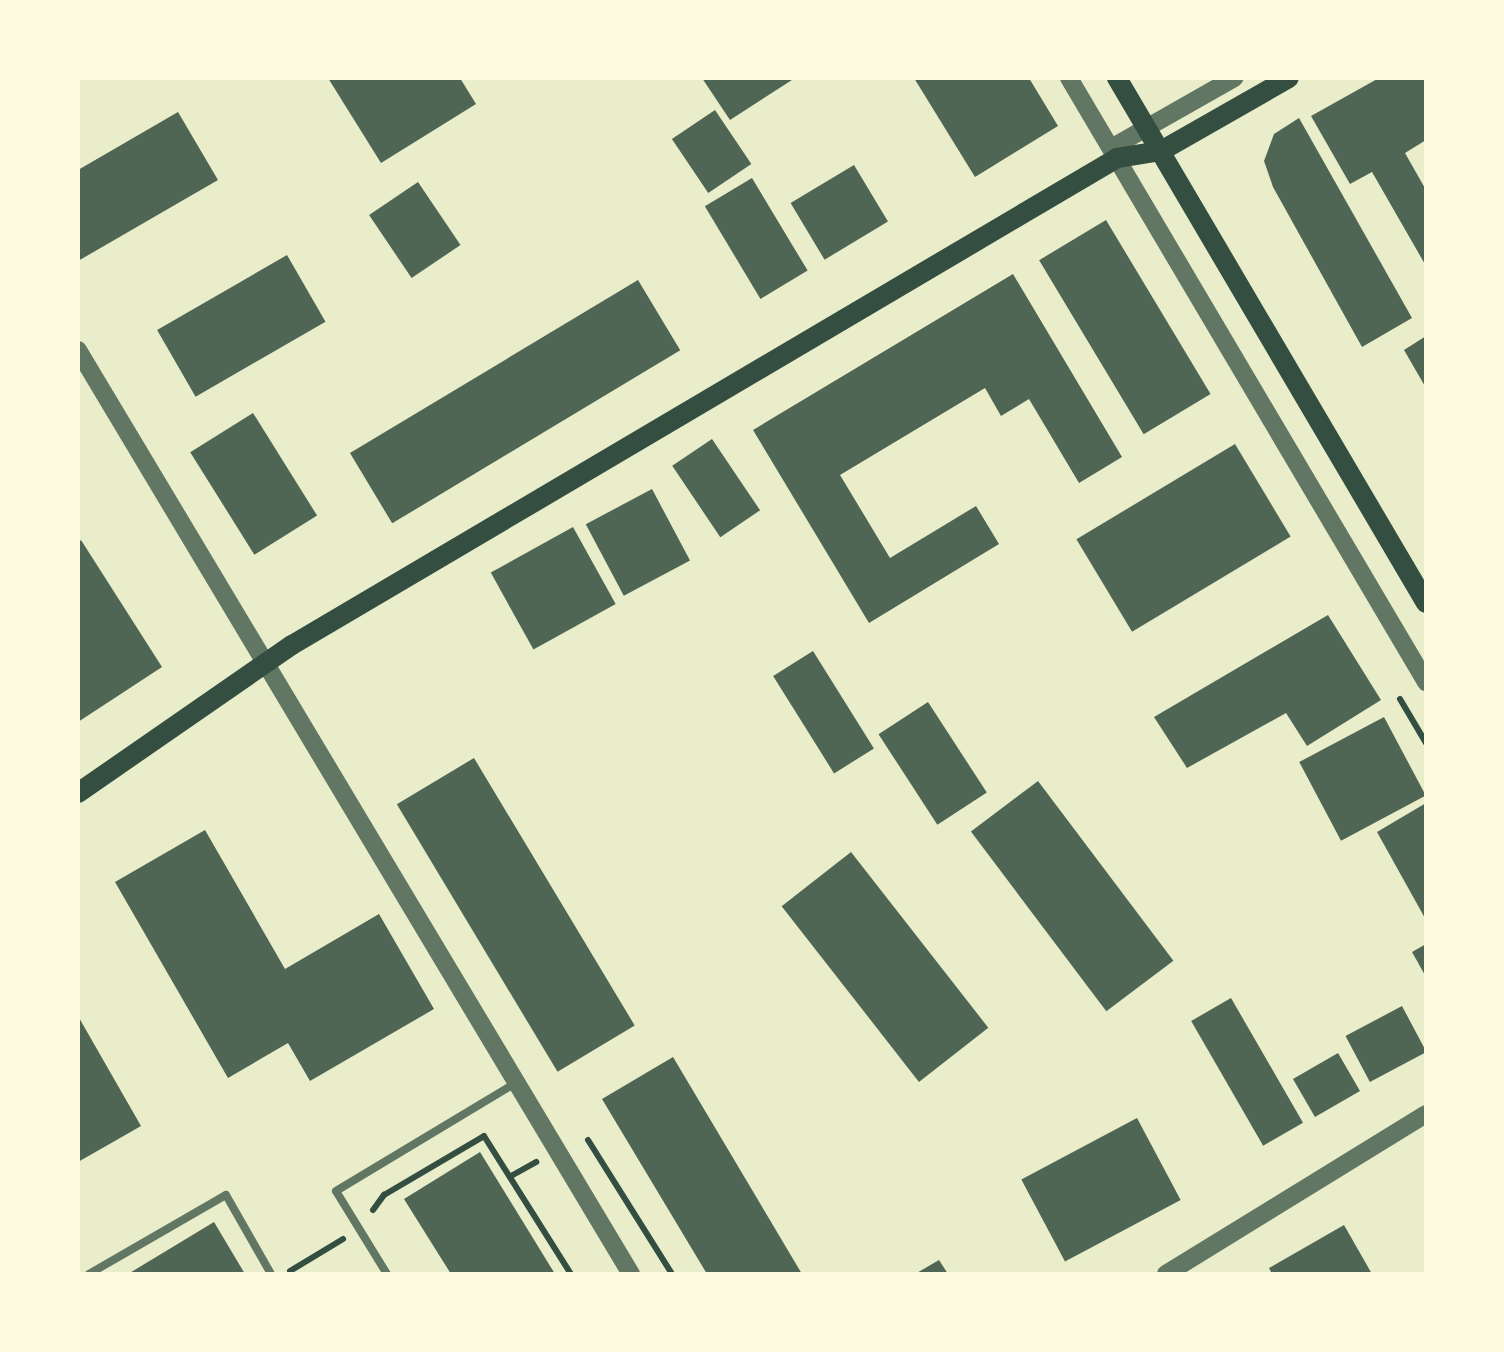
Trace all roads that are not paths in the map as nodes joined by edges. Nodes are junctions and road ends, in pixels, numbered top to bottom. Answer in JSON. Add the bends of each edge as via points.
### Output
{"nodes":[{"id":1,"x":1070,"y":78,"type":"edge"},
{"id":2,"x":1117,"y":78,"type":"edge"},
{"id":3,"x":1234,"y":78,"type":"edge"},
{"id":4,"x":1289,"y":78,"type":"edge"},
{"id":5,"x":1147,"y":127,"type":"junction"},
{"id":6,"x":1161,"y":151,"type":"junction"},
{"id":7,"x":1114,"y":153,"type":"junction"},
{"id":8,"x":78,"y":350,"type":"edge"},
{"id":9,"x":1426,"y":602,"type":"edge"},
{"id":10,"x":264,"y":662,"type":"junction"},
{"id":11,"x":1426,"y":682,"type":"edge"},
{"id":12,"x":78,"y":793,"type":"edge"},
{"id":13,"x":517,"y":1083,"type":"junction"},
{"id":14,"x":1426,"y":1114,"type":"edge"},
{"id":15,"x":89,"y":1274,"type":"edge"},
{"id":16,"x":271,"y":1274,"type":"edge"},
{"id":17,"x":387,"y":1274,"type":"edge"},
{"id":18,"x":631,"y":1274,"type":"edge"},
{"id":19,"x":1166,"y":1274,"type":"edge"}],
"edges":[{"from":1,"to":7,"type":"street"},
{"from":2,"to":5,"type":"main road"},
{"from":3,"to":5,"type":"street"},
{"from":4,"to":6,"type":"main road"},
{"from":5,"to":6,"type":"main road"},
{"from":5,"to":7,"type":"street"},
{"from":6,"to":7,"type":"main road"},
{"from":6,"to":9,"type":"main road"},
{"from":7,"to":10,"type":"main road"},
{"from":7,"to":11,"type":"street"},
{"from":8,"to":10,"type":"street"},
{"from":10,"to":12,"type":"main road"},
{"from":10,"to":13,"type":"street"},
{"from":13,"to":17,"type":"lane","via":[[336,1192]]},
{"from":13,"to":18,"type":"street"},
{"from":14,"to":19,"type":"street"},
{"from":15,"to":16,"type":"lane","via":[[226,1194]]}]}
